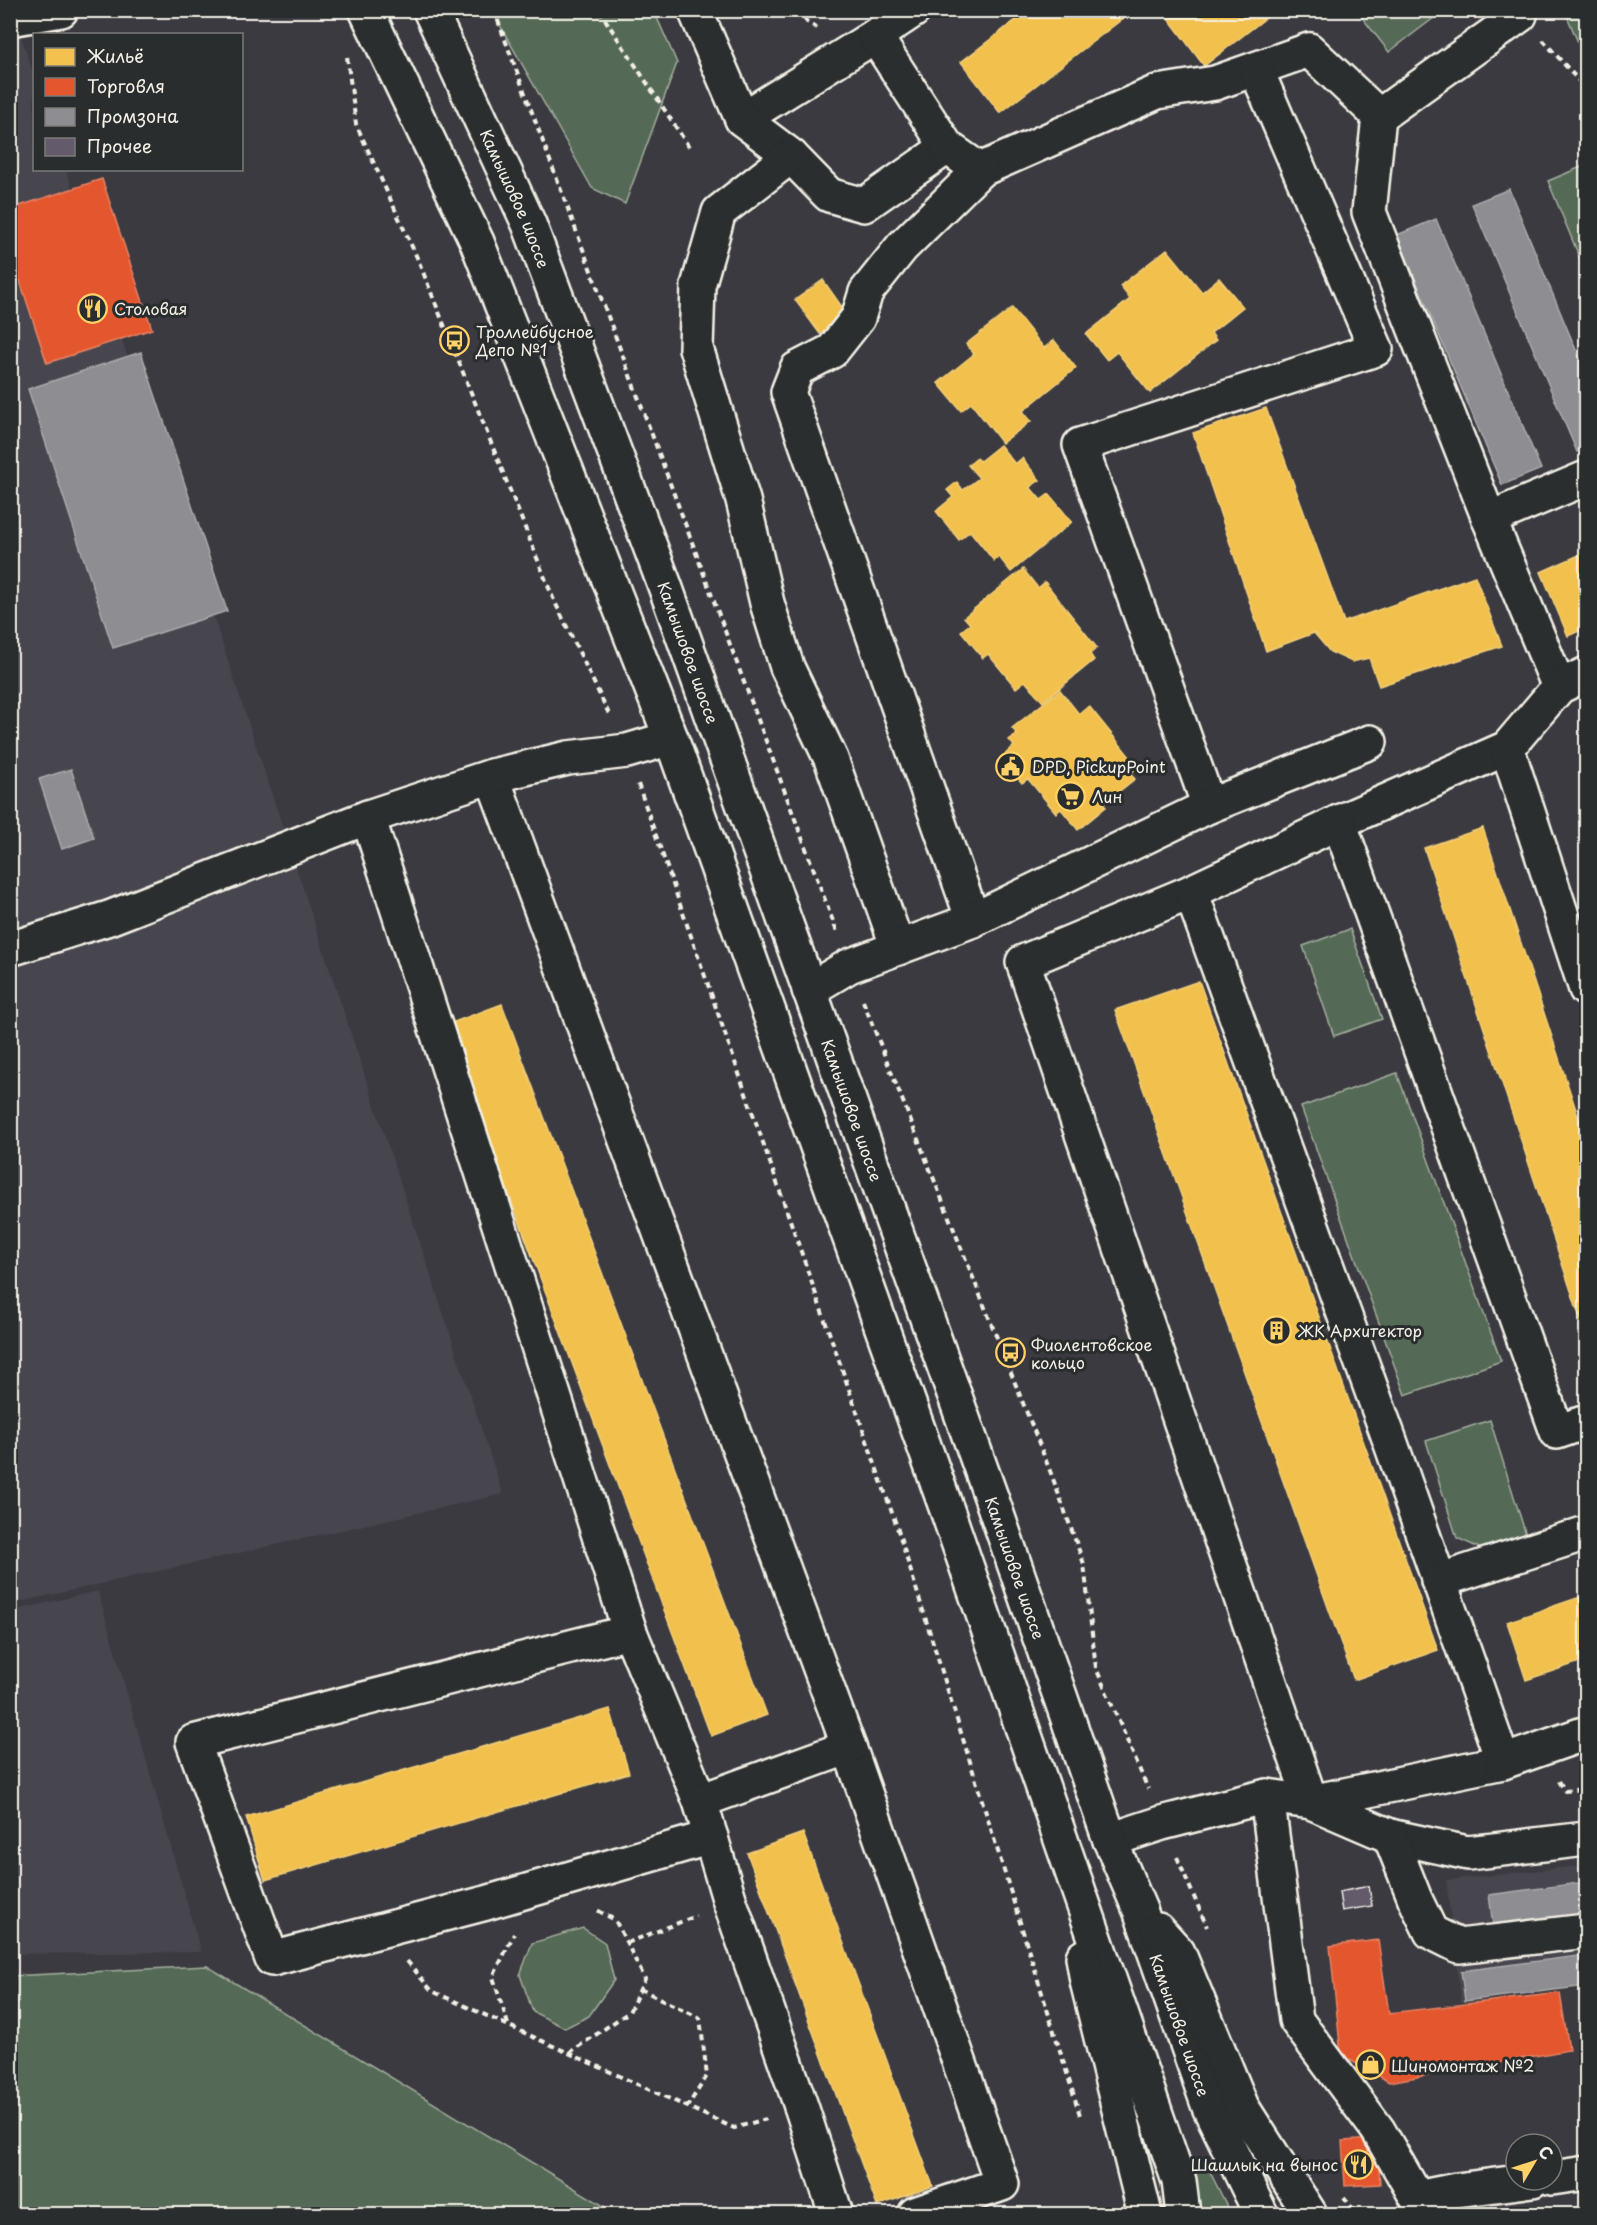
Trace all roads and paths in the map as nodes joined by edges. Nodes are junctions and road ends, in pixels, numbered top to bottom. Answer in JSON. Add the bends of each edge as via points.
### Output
{"nodes":[{"id":1,"x":61,"y":10,"type":"edge"},
{"id":2,"x":366,"y":10,"type":"edge"},
{"id":3,"x":430,"y":10,"type":"edge"},
{"id":4,"x":494,"y":10,"type":"edge"},
{"id":5,"x":599,"y":10,"type":"edge"},
{"id":6,"x":695,"y":10,"type":"edge"},
{"id":7,"x":914,"y":10,"type":"edge"},
{"id":8,"x":1519,"y":13,"type":"edge"},
{"id":9,"x":10,"y":19,"type":"edge"},
{"id":10,"x":874,"y":36,"type":"junction"},
{"id":11,"x":346,"y":53,"type":"dead end"},
{"id":12,"x":1256,"y":69,"type":"junction"},
{"id":13,"x":1587,"y":88,"type":"edge"},
{"id":14,"x":1379,"y":116,"type":"junction"},
{"id":15,"x":742,"y":119,"type":"junction"},
{"id":16,"x":689,"y":147,"type":"dead end"},
{"id":17,"x":947,"y":147,"type":"junction"},
{"id":18,"x":791,"y":156,"type":"junction"},
{"id":19,"x":980,"y":170,"type":"junction"},
{"id":20,"x":1587,"y":478,"type":"edge"},
{"id":21,"x":1489,"y":519,"type":"junction"},
{"id":22,"x":1573,"y":681,"type":"edge"},
{"id":23,"x":671,"y":738,"type":"junction"},
{"id":24,"x":1370,"y":742,"type":"dead end"},
{"id":25,"x":1507,"y":748,"type":"junction"},
{"id":26,"x":627,"y":751,"type":"junction"},
{"id":27,"x":492,"y":776,"type":"junction"},
{"id":28,"x":1209,"y":806,"type":"junction"},
{"id":29,"x":368,"y":817,"type":"junction"},
{"id":30,"x":1339,"y":822,"type":"junction"},
{"id":31,"x":1191,"y":892,"type":"junction"},
{"id":32,"x":973,"y":920,"type":"junction"},
{"id":33,"x":898,"y":948,"type":"junction"},
{"id":34,"x":10,"y":949,"type":"edge"},
{"id":35,"x":849,"y":966,"type":"junction"},
{"id":36,"x":809,"y":990,"type":"junction"},
{"id":37,"x":1587,"y":990,"type":"edge"},
{"id":38,"x":1587,"y":1422,"type":"edge"},
{"id":39,"x":1587,"y":1533,"type":"edge"},
{"id":40,"x":1438,"y":1581,"type":"junction"},
{"id":41,"x":630,"y":1632,"type":"junction"},
{"id":42,"x":1587,"y":1733,"type":"edge"},
{"id":43,"x":849,"y":1747,"type":"junction"},
{"id":44,"x":1503,"y":1762,"type":"junction"},
{"id":45,"x":1267,"y":1796,"type":"junction"},
{"id":46,"x":700,"y":1801,"type":"junction"},
{"id":47,"x":1311,"y":1802,"type":"junction"},
{"id":48,"x":1162,"y":1823,"type":"junction"},
{"id":49,"x":1390,"y":1836,"type":"junction"},
{"id":50,"x":711,"y":1837,"type":"junction"},
{"id":51,"x":1587,"y":1839,"type":"edge"},
{"id":52,"x":1110,"y":1840,"type":"junction"},
{"id":53,"x":1067,"y":1861,"type":"junction"},
{"id":54,"x":730,"y":1902,"type":"junction"},
{"id":55,"x":588,"y":1906,"type":"dead end"},
{"id":56,"x":1140,"y":1910,"type":"junction"},
{"id":57,"x":381,"y":1930,"type":"junction"},
{"id":58,"x":516,"y":1930,"type":"dead end"},
{"id":59,"x":1587,"y":1931,"type":"edge"},
{"id":60,"x":627,"y":1943,"type":"junction"},
{"id":61,"x":640,"y":1989,"type":"junction"},
{"id":62,"x":508,"y":2025,"type":"junction"},
{"id":63,"x":569,"y":2053,"type":"junction"},
{"id":64,"x":687,"y":2107,"type":"junction"},
{"id":65,"x":802,"y":2109,"type":"junction"},
{"id":66,"x":1083,"y":2125,"type":"dead end"},
{"id":67,"x":1587,"y":2173,"type":"edge"},
{"id":68,"x":1564,"y":2176,"type":"edge"},
{"id":69,"x":1504,"y":2184,"type":"edge"},
{"id":70,"x":836,"y":2214,"type":"edge"},
{"id":71,"x":915,"y":2214,"type":"edge"},
{"id":72,"x":1145,"y":2214,"type":"edge"},
{"id":73,"x":1183,"y":2214,"type":"edge"},
{"id":74,"x":1262,"y":2214,"type":"edge"},
{"id":75,"x":1310,"y":2214,"type":"edge"}],
"edges":[{"from":1,"to":9,"type":"main road"},
{"from":2,"to":23,"type":"main road","via":[[477,242]]},
{"from":3,"to":36,"type":"main road","name":"Камышовое шоссе","via":[[529,224],[661,575]]},
{"from":4,"to":35,"type":"path"},
{"from":5,"to":16,"type":"path"},
{"from":6,"to":15,"type":"main road"},
{"from":7,"to":10,"type":"main road"},
{"from":8,"to":13,"type":"path"},
{"from":8,"to":14,"type":"main road"},
{"from":10,"to":15,"type":"main road"},
{"from":10,"to":17,"type":"main road"},
{"from":11,"to":26,"type":"path","via":[[356,124],[419,262],[553,598]]},
{"from":12,"to":14,"type":"main road","via":[[1309,50]]},
{"from":12,"to":19,"type":"main road","via":[[1215,83],[1157,92]]},
{"from":12,"to":28,"type":"main road","via":[[1376,349],[1080,445]]},
{"from":14,"to":21,"type":"main road","via":[[1369,212]]},
{"from":15,"to":18,"type":"main road"},
{"from":17,"to":18,"type":"main road","via":[[864,205],[829,195]]},
{"from":17,"to":19,"type":"main road"},
{"from":18,"to":33,"type":"main road","via":[[719,212],[698,286],[696,348],[743,500],[786,667],[831,759]]},
{"from":19,"to":32,"type":"main road","via":[[902,247],[866,292],[858,318],[832,351],[797,369],[788,392]]},
{"from":20,"to":21,"type":"main road"},
{"from":21,"to":22,"type":"main road"},
{"from":22,"to":25,"type":"main road"},
{"from":23,"to":26,"type":"main road"},
{"from":23,"to":53,"type":"main road","via":[[947,1510]]},
{"from":24,"to":28,"type":"main road"},
{"from":25,"to":30,"type":"main road"},
{"from":25,"to":37,"type":"main road"},
{"from":26,"to":27,"type":"main road","via":[[568,758]]},
{"from":26,"to":66,"type":"path","via":[[897,1527]]},
{"from":27,"to":29,"type":"main road"},
{"from":27,"to":43,"type":"main road"},
{"from":28,"to":32,"type":"main road"},
{"from":29,"to":34,"type":"main road","via":[[109,918]]},
{"from":29,"to":41,"type":"main road"},
{"from":30,"to":31,"type":"main road"},
{"from":30,"to":38,"type":"main road","via":[[1557,1432]]},
{"from":31,"to":40,"type":"main road"},
{"from":31,"to":47,"type":"main road","via":[[1023,962]]},
{"from":32,"to":33,"type":"main road"},
{"from":33,"to":35,"type":"main road"},
{"from":35,"to":36,"type":"main road"},
{"from":35,"to":48,"type":"path","via":[[1052,1476],[1084,1564],[1096,1668]]},
{"from":36,"to":52,"type":"main road","name":"Камышовое шоссе"},
{"from":39,"to":40,"type":"main road"},
{"from":40,"to":44,"type":"main road"},
{"from":41,"to":46,"type":"main road"},
{"from":41,"to":57,"type":"main road","via":[[193,1742],[272,1959]]},
{"from":42,"to":44,"type":"main road"},
{"from":43,"to":46,"type":"main road"},
{"from":43,"to":71,"type":"main road","via":[[1002,2184]]},
{"from":44,"to":47,"type":"main road"},
{"from":45,"to":47,"type":"main road"},
{"from":45,"to":48,"type":"main road"},
{"from":45,"to":69,"type":"main road","via":[[1296,2020],[1378,2130],[1417,2198]]},
{"from":46,"to":50,"type":"main road"},
{"from":47,"to":49,"type":"main road"},
{"from":48,"to":52,"type":"main road"},
{"from":49,"to":51,"type":"main road","via":[[1467,1853]]},
{"from":49,"to":59,"type":"main road","via":[[1431,1932],[1459,1946]]},
{"from":50,"to":54,"type":"main road"},
{"from":50,"to":57,"type":"main road"},
{"from":52,"to":56,"type":"main road","name":"Камышовое шоссе"},
{"from":53,"to":72,"type":"main road","via":[[1087,1981]]},
{"from":53,"to":73,"type":"main road","via":[[1179,2181]]},
{"from":54,"to":60,"type":"path"},
{"from":54,"to":65,"type":"main road"},
{"from":55,"to":60,"type":"path","via":[[615,1920]]},
{"from":56,"to":74,"type":"main road","name":"Камышовое шоссе","via":[[1209,2107]]},
{"from":56,"to":75,"type":"main road","via":[[1178,1952],[1242,2107]]},
{"from":57,"to":62,"type":"path","via":[[432,1991]]},
{"from":58,"to":62,"type":"path","via":[[494,1977]]},
{"from":60,"to":61,"type":"path","via":[[645,1979]]},
{"from":61,"to":63,"type":"path","via":[[629,2012]]},
{"from":61,"to":64,"type":"path","via":[[699,2018],[707,2076]]},
{"from":62,"to":63,"type":"path"},
{"from":63,"to":64,"type":"path"},
{"from":64,"to":65,"type":"path","via":[[734,2128]]},
{"from":65,"to":70,"type":"main road"},
{"from":67,"to":68,"type":"main road"}]}
